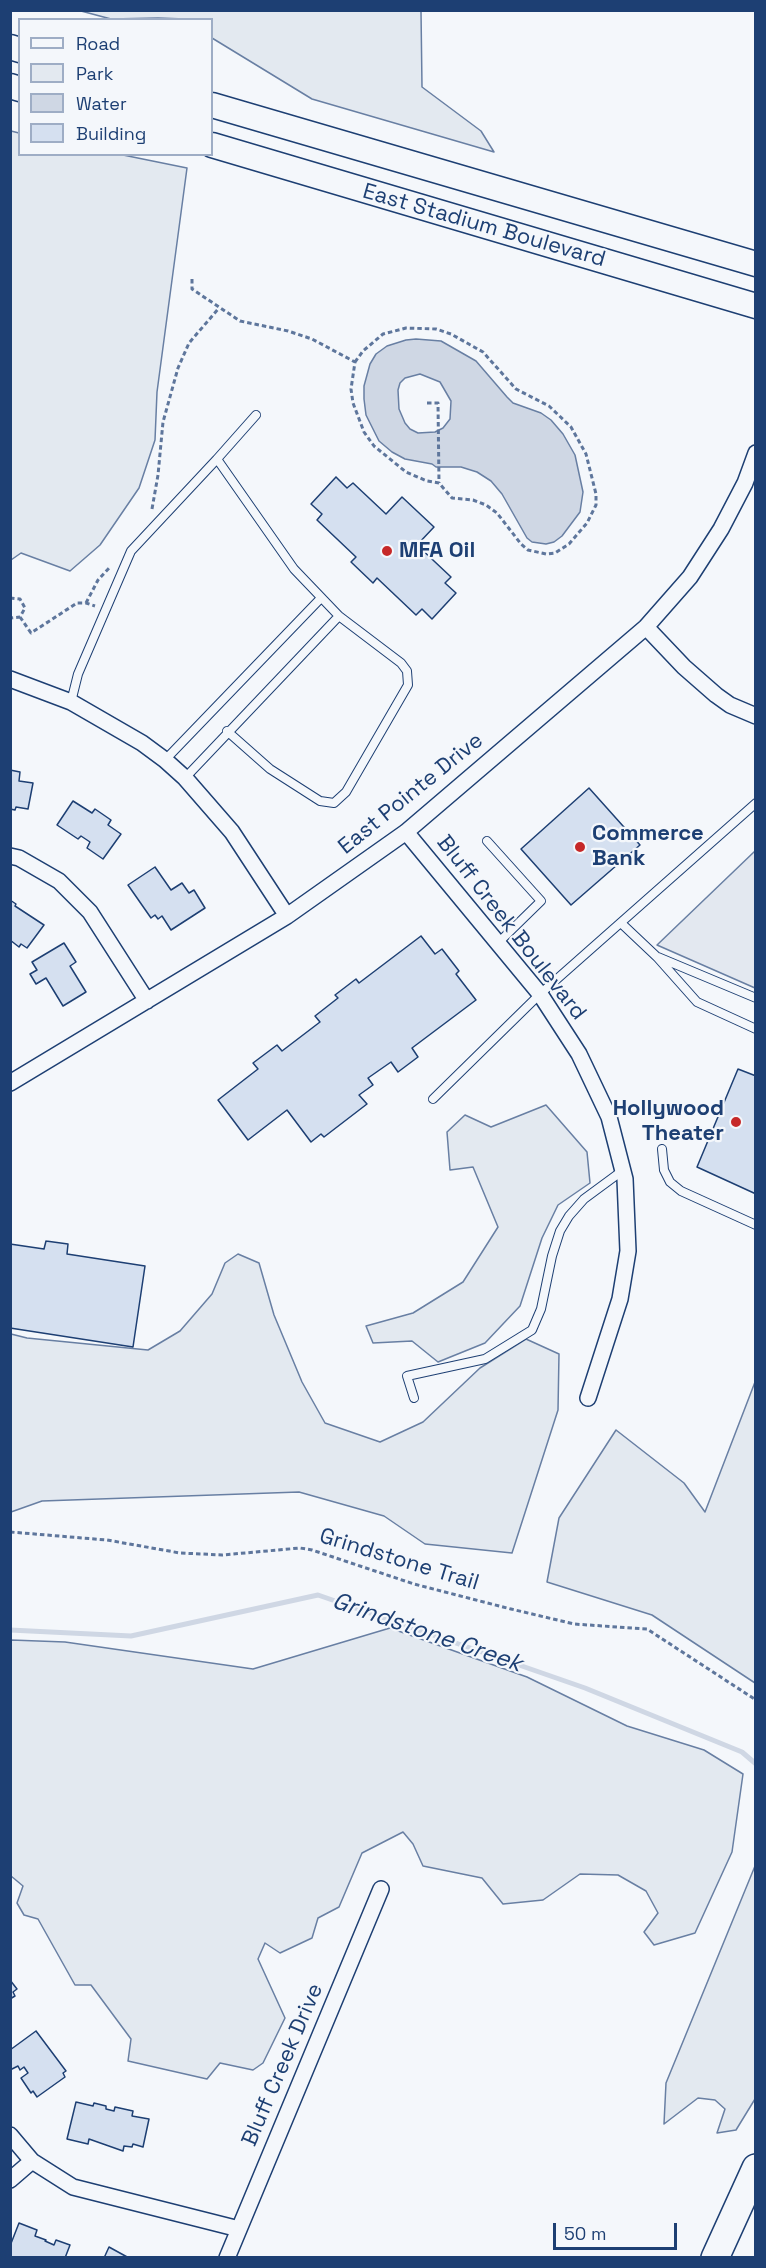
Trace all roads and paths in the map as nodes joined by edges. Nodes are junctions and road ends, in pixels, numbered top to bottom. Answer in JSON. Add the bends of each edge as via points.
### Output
{"nodes":[{"id":1,"x":213,"y":105,"type":"edge"},
{"id":2,"x":213,"y":145,"type":"edge"},
{"id":3,"x":756,"y":264,"type":"edge"},
{"id":4,"x":192,"y":279,"type":"dead end"},
{"id":5,"x":756,"y":306,"type":"edge"},
{"id":6,"x":219,"y":308,"type":"junction"},
{"id":7,"x":355,"y":362,"type":"junction"},
{"id":8,"x":427,"y":404,"type":"dead end"},
{"id":9,"x":256,"y":415,"type":"dead end"},
{"id":10,"x":756,"y":453,"type":"edge"},
{"id":11,"x":217,"y":459,"type":"junction"},
{"id":12,"x":439,"y":483,"type":"junction"},
{"id":13,"x":150,"y":513,"type":"dead end"},
{"id":14,"x":111,"y":567,"type":"dead end"},
{"id":15,"x":10,"y":598,"type":"edge"},
{"id":16,"x":321,"y":598,"type":"junction"},
{"id":17,"x":86,"y":603,"type":"junction"},
{"id":18,"x":105,"y":610,"type":"junction"},
{"id":19,"x":339,"y":616,"type":"junction"},
{"id":20,"x":20,"y":617,"type":"junction"},
{"id":21,"x":10,"y":618,"type":"edge"},
{"id":22,"x":646,"y":627,"type":"junction"},
{"id":23,"x":10,"y":679,"type":"edge"},
{"id":24,"x":71,"y":702,"type":"junction"},
{"id":25,"x":756,"y":716,"type":"edge"},
{"id":26,"x":227,"y":732,"type":"junction"},
{"id":27,"x":165,"y":760,"type":"junction"},
{"id":28,"x":185,"y":777,"type":"junction"},
{"id":29,"x":756,"y":803,"type":"edge"},
{"id":30,"x":406,"y":832,"type":"junction"},
{"id":31,"x":487,"y":841,"type":"dead end"},
{"id":32,"x":10,"y":856,"type":"edge"},
{"id":33,"x":287,"y":916,"type":"junction"},
{"id":34,"x":621,"y":923,"type":"junction"},
{"id":35,"x":498,"y":943,"type":"junction"},
{"id":36,"x":657,"y":957,"type":"junction"},
{"id":37,"x":540,"y":994,"type":"junction"},
{"id":38,"x":756,"y":998,"type":"edge"},
{"id":39,"x":147,"y":1001,"type":"junction"},
{"id":40,"x":756,"y":1029,"type":"edge"},
{"id":41,"x":10,"y":1083,"type":"edge"},
{"id":42,"x":432,"y":1099,"type":"dead end"},
{"id":43,"x":662,"y":1149,"type":"dead end"},
{"id":44,"x":622,"y":1171,"type":"junction"},
{"id":45,"x":756,"y":1225,"type":"edge"},
{"id":46,"x":414,"y":1398,"type":"dead end"},
{"id":47,"x":588,"y":1398,"type":"dead end"},
{"id":48,"x":10,"y":1532,"type":"edge"},
{"id":49,"x":756,"y":1700,"type":"edge"},
{"id":50,"x":381,"y":1889,"type":"dead end"},
{"id":51,"x":10,"y":2134,"type":"edge"},
{"id":52,"x":32,"y":2161,"type":"junction"},
{"id":53,"x":756,"y":2168,"type":"edge"},
{"id":54,"x":10,"y":2180,"type":"edge"},
{"id":55,"x":239,"y":2229,"type":"junction"},
{"id":56,"x":227,"y":2258,"type":"edge"},
{"id":57,"x":716,"y":2258,"type":"edge"}],
"edges":[{"from":1,"to":3,"type":"main road","name":"East Stadium Boulevard"},
{"from":2,"to":5,"type":"main road","name":"East Stadium Boulevard"},
{"from":4,"to":6,"type":"path","via":[[192,289]]},
{"from":6,"to":7,"type":"path","via":[[240,321],[312,339]]},
{"from":6,"to":13,"type":"path","via":[[189,343],[178,368],[163,422]]},
{"from":7,"to":12,"type":"path","via":[[351,389],[364,432],[406,472]]},
{"from":7,"to":12,"type":"path","via":[[373,341],[394,330],[436,329],[468,342],[483,352],[516,389],[549,406],[571,427],[586,454],[596,505],[587,524],[569,544],[546,554],[520,544],[507,523],[486,505],[452,498]]},
{"from":8,"to":12,"type":"path","via":[[438,404]]},
{"from":9,"to":11,"type":"lane"},
{"from":10,"to":22,"type":"street","name":"East Pointe Drive","via":[[721,529],[690,577]]},
{"from":11,"to":16,"type":"lane","via":[[294,569]]},
{"from":11,"to":18,"type":"lane","via":[[131,552]]},
{"from":14,"to":17,"type":"path","via":[[98,580]]},
{"from":15,"to":20,"type":"path","via":[[23,602],[25,612]]},
{"from":16,"to":19,"type":"lane"},
{"from":16,"to":27,"type":"lane"},
{"from":17,"to":18,"type":"path"},
{"from":17,"to":20,"type":"path","via":[[73,605],[31,633]]},
{"from":18,"to":24,"type":"lane","via":[[78,674]]},
{"from":19,"to":26,"type":"lane"},
{"from":19,"to":26,"type":"lane","via":[[401,663],[407,671],[408,685],[346,792],[334,803],[320,801],[270,769]]},
{"from":20,"to":21,"type":"path"},
{"from":22,"to":25,"type":"street","via":[[716,695]]},
{"from":22,"to":30,"type":"street","name":"East Pointe Drive"},
{"from":23,"to":24,"type":"street"},
{"from":24,"to":27,"type":"street"},
{"from":26,"to":28,"type":"lane"},
{"from":27,"to":28,"type":"street"},
{"from":28,"to":33,"type":"street","via":[[232,832]]},
{"from":29,"to":34,"type":"lane"},
{"from":30,"to":33,"type":"street","name":"East Pointe Drive"},
{"from":30,"to":35,"type":"street","name":"Bluff Creek Boulevard"},
{"from":31,"to":35,"type":"lane","via":[[542,900]]},
{"from":32,"to":39,"type":"street","via":[[59,881],[90,912]]},
{"from":33,"to":39,"type":"street","name":"East Pointe Drive"},
{"from":34,"to":36,"type":"lane"},
{"from":34,"to":37,"type":"lane"},
{"from":35,"to":37,"type":"street","name":"Bluff Creek Boulevard"},
{"from":36,"to":38,"type":"lane"},
{"from":36,"to":40,"type":"lane","via":[[697,1002]]},
{"from":37,"to":42,"type":"lane"},
{"from":37,"to":44,"type":"street","name":"Bluff Creek Boulevard","via":[[579,1054],[609,1117]]},
{"from":39,"to":41,"type":"street","name":"East Pointe Drive"},
{"from":43,"to":45,"type":"lane","via":[[664,1170],[681,1191]]},
{"from":44,"to":46,"type":"lane","via":[[584,1199],[560,1231],[532,1330],[484,1359],[407,1376]]},
{"from":44,"to":47,"type":"street","name":"Bluff Creek Boulevard","via":[[628,1251],[620,1299]]},
{"from":48,"to":49,"type":"path","name":"Grindstone Trail","via":[[107,1540],[180,1553],[312,1550],[414,1584],[574,1624],[647,1629]]},
{"from":50,"to":55,"type":"street","name":"Bluff Creek Drive"},
{"from":51,"to":52,"type":"street"},
{"from":52,"to":54,"type":"street"},
{"from":52,"to":55,"type":"street","via":[[73,2187]]},
{"from":53,"to":57,"type":"highway"},
{"from":55,"to":56,"type":"street","name":"Bluff Creek Drive"}]}
